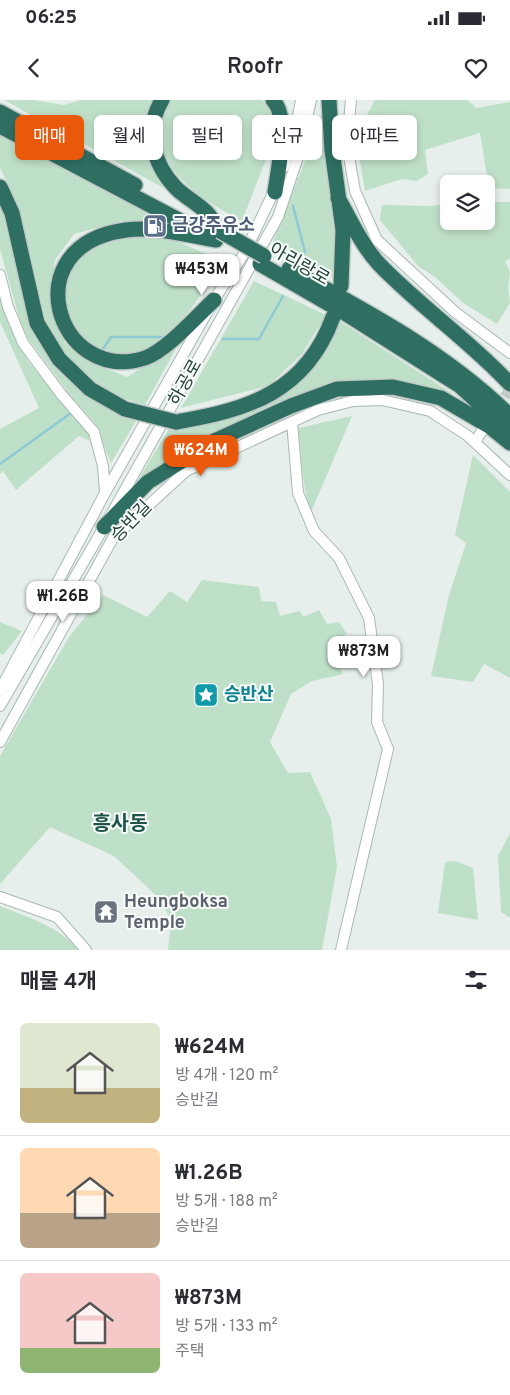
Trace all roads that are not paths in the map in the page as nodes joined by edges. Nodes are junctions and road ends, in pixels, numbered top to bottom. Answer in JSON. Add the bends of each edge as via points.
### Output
{"nodes":[{"id":1,"x":162,"y":100,"type":"edge"},
{"id":2,"x":273,"y":100,"type":"edge"},
{"id":3,"x":301,"y":100,"type":"edge"},
{"id":4,"x":311,"y":100,"type":"edge"},
{"id":5,"x":329,"y":100,"type":"edge"},
{"id":6,"x":351,"y":100,"type":"edge"},
{"id":7,"x":0,"y":112,"type":"edge"},
{"id":8,"x":0,"y":126,"type":"edge"},
{"id":9,"x":0,"y":187,"type":"edge"},
{"id":10,"x":275,"y":192,"type":"junction"},
{"id":11,"x":338,"y":198,"type":"junction"},
{"id":12,"x":219,"y":236,"type":"junction"},
{"id":13,"x":262,"y":260,"type":"junction"},
{"id":14,"x":0,"y":275,"type":"edge"},
{"id":15,"x":341,"y":286,"type":"dead end"},
{"id":16,"x":214,"y":300,"type":"junction"},
{"id":17,"x":333,"y":317,"type":"dead end"},
{"id":18,"x":510,"y":352,"type":"edge"},
{"id":19,"x":510,"y":384,"type":"edge"},
{"id":20,"x":510,"y":416,"type":"edge"},
{"id":21,"x":292,"y":422,"type":"junction"},
{"id":22,"x":482,"y":431,"type":"dead end"},
{"id":23,"x":510,"y":431,"type":"edge"},
{"id":24,"x":475,"y":442,"type":"junction"},
{"id":25,"x":510,"y":443,"type":"edge"},
{"id":26,"x":510,"y":475,"type":"edge"},
{"id":27,"x":105,"y":493,"type":"junction"},
{"id":28,"x":104,"y":527,"type":"junction"},
{"id":29,"x":0,"y":690,"type":"edge"},
{"id":30,"x":0,"y":706,"type":"edge"},
{"id":31,"x":0,"y":742,"type":"edge"},
{"id":32,"x":0,"y":897,"type":"edge"},
{"id":33,"x":86,"y":950,"type":"edge"},
{"id":34,"x":341,"y":950,"type":"edge"}],
"edges":[{"from":1,"to":12,"type":"highway","via":[[152,126],[152,144],[160,166],[176,188],[213,218]]},
{"from":2,"to":10,"type":"highway","via":[[281,122],[282,143]]},
{"from":3,"to":10,"type":"street","name":"하공로","via":[[294,137]]},
{"from":4,"to":28,"type":"street","name":"하공로","via":[[298,157],[278,217]]},
{"from":5,"to":11,"type":"highway"},
{"from":6,"to":18,"type":"street","via":[[347,145],[355,191],[377,240],[455,312]]},
{"from":7,"to":12,"type":"highway","name":"아리랑로"},
{"from":8,"to":12,"type":"highway","name":"아리랑로"},
{"from":9,"to":17,"type":"highway","bridge":true,"via":[[12,213],[37,323],[59,359],[90,389],[125,409],[176,422],[219,415],[277,392],[304,370],[325,340]]},
{"from":10,"to":16,"type":"street","name":"하공로","via":[[245,252]]},
{"from":11,"to":15,"type":"highway","via":[[342,230]]},
{"from":11,"to":19,"type":"highway","via":[[378,262]]},
{"from":12,"to":13,"type":"highway","name":"아리랑로","bridge":true},
{"from":12,"to":16,"type":"highway","via":[[145,229],[107,234],[81,245],[63,267],[56,294],[61,319],[76,341],[93,354],[121,362],[146,358],[172,340]]},
{"from":13,"to":20,"type":"highway","name":"아리랑로","via":[[346,300],[404,335],[453,367]]},
{"from":13,"to":23,"type":"highway","name":"아리랑로","via":[[460,386]]},
{"from":14,"to":27,"type":"street","via":[[8,307],[23,343],[94,432],[103,466]]},
{"from":16,"to":27,"type":"street","name":"하공로"},
{"from":21,"to":24,"type":"street","name":"승반길","via":[[318,410],[353,401],[382,400],[430,411]]},
{"from":21,"to":31,"type":"street","name":"승반길","via":[[186,471],[113,538]]},
{"from":21,"to":34,"type":"street","via":[[298,493],[314,531],[339,558],[369,618],[378,684],[377,722],[388,749]]},
{"from":22,"to":24,"type":"street"},
{"from":24,"to":26,"type":"street","name":"승반길"},
{"from":25,"to":28,"type":"highway","via":[[489,426],[442,398],[393,387],[337,389],[214,441],[148,482]]},
{"from":27,"to":29,"type":"street","name":"하공로"},
{"from":28,"to":30,"type":"street","name":"하공로"},
{"from":32,"to":33,"type":"street","via":[[57,917]]}]}
